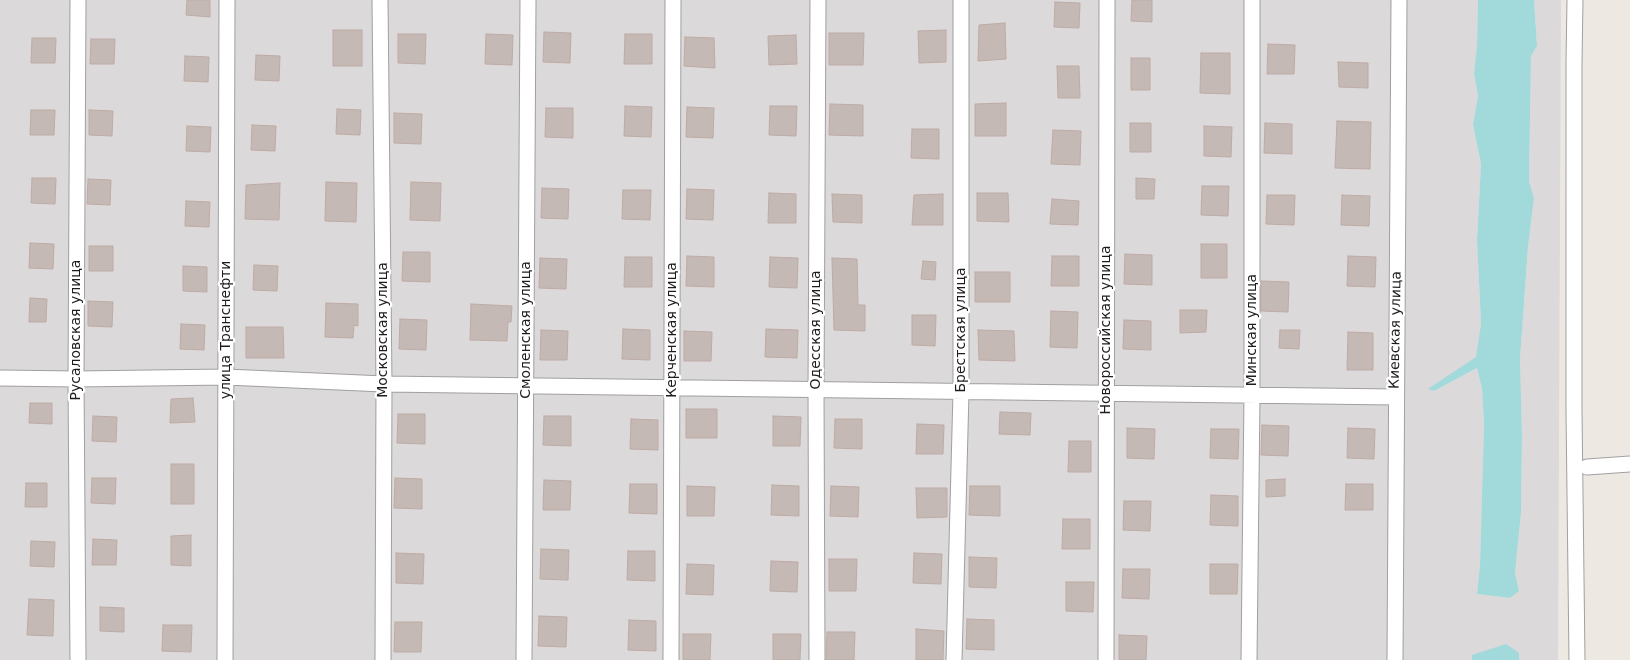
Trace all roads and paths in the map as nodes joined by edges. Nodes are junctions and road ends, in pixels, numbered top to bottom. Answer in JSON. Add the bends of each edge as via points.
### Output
{"nodes":[{"id":1,"x":78,"y":0,"type":"edge"},
{"id":2,"x":228,"y":0,"type":"edge"},
{"id":3,"x":380,"y":0,"type":"edge"},
{"id":4,"x":528,"y":0,"type":"edge"},
{"id":5,"x":673,"y":0,"type":"edge"},
{"id":6,"x":818,"y":0,"type":"edge"},
{"id":7,"x":961,"y":0,"type":"edge"},
{"id":8,"x":1107,"y":0,"type":"edge"},
{"id":9,"x":1252,"y":0,"type":"edge"},
{"id":10,"x":1399,"y":0,"type":"edge"},
{"id":11,"x":1575,"y":0,"type":"edge"},
{"id":12,"x":226,"y":377,"type":"junction"},
{"id":13,"x":0,"y":378,"type":"edge"},
{"id":14,"x":76,"y":379,"type":"junction"},
{"id":15,"x":384,"y":384,"type":"junction"},
{"id":16,"x":526,"y":386,"type":"junction"},
{"id":17,"x":671,"y":388,"type":"junction"},
{"id":18,"x":816,"y":390,"type":"junction"},
{"id":19,"x":962,"y":392,"type":"junction"},
{"id":20,"x":1106,"y":394,"type":"junction"},
{"id":21,"x":1252,"y":395,"type":"junction"},
{"id":22,"x":1395,"y":397,"type":"junction"},
{"id":23,"x":1630,"y":464,"type":"edge"},
{"id":24,"x":1587,"y":467,"type":"dead end"},
{"id":25,"x":78,"y":660,"type":"edge"},
{"id":26,"x":225,"y":660,"type":"edge"},
{"id":27,"x":383,"y":660,"type":"edge"},
{"id":28,"x":524,"y":660,"type":"edge"},
{"id":29,"x":671,"y":660,"type":"edge"},
{"id":30,"x":818,"y":660,"type":"edge"},
{"id":31,"x":954,"y":660,"type":"edge"},
{"id":32,"x":1106,"y":660,"type":"edge"},
{"id":33,"x":1249,"y":660,"type":"edge"},
{"id":34,"x":1394,"y":660,"type":"edge"},
{"id":35,"x":1577,"y":660,"type":"edge"}],
"edges":[{"from":1,"to":14,"type":"street","name":"Русаловская улица"},
{"from":2,"to":12,"type":"street","name":"улица Транснефти"},
{"from":3,"to":15,"type":"street","name":"Московская улица"},
{"from":4,"to":16,"type":"street","name":"Смоленская улица"},
{"from":5,"to":17,"type":"street","name":"Керченская улица"},
{"from":6,"to":18,"type":"street","name":"Одесская улица"},
{"from":7,"to":19,"type":"street","name":"Брестская улица"},
{"from":8,"to":20,"type":"street","name":"Новороссийская улица"},
{"from":9,"to":21,"type":"street","name":"Минская улица"},
{"from":10,"to":22,"type":"street","name":"Киевская улица"},
{"from":11,"to":35,"type":"street"},
{"from":12,"to":14,"type":"street"},
{"from":12,"to":15,"type":"street"},
{"from":12,"to":26,"type":"street","name":"улица Транснефти"},
{"from":13,"to":14,"type":"street"},
{"from":14,"to":25,"type":"street","name":"Русаловская улица"},
{"from":15,"to":16,"type":"street"},
{"from":15,"to":27,"type":"street","name":"Московская улица"},
{"from":16,"to":17,"type":"street"},
{"from":16,"to":28,"type":"street","name":"Смоленская улица"},
{"from":17,"to":18,"type":"street"},
{"from":17,"to":29,"type":"street","name":"Керченская улица"},
{"from":18,"to":19,"type":"street"},
{"from":18,"to":30,"type":"street","name":"Одесская улица"},
{"from":19,"to":20,"type":"street"},
{"from":19,"to":31,"type":"street","name":"Брестская улица"},
{"from":20,"to":21,"type":"street"},
{"from":20,"to":32,"type":"street","name":"Новороссийская улица"},
{"from":21,"to":22,"type":"street"},
{"from":21,"to":33,"type":"street","name":"Минская улица"},
{"from":22,"to":34,"type":"street","name":"Киевская улица"},
{"from":23,"to":24,"type":"street"}]}
